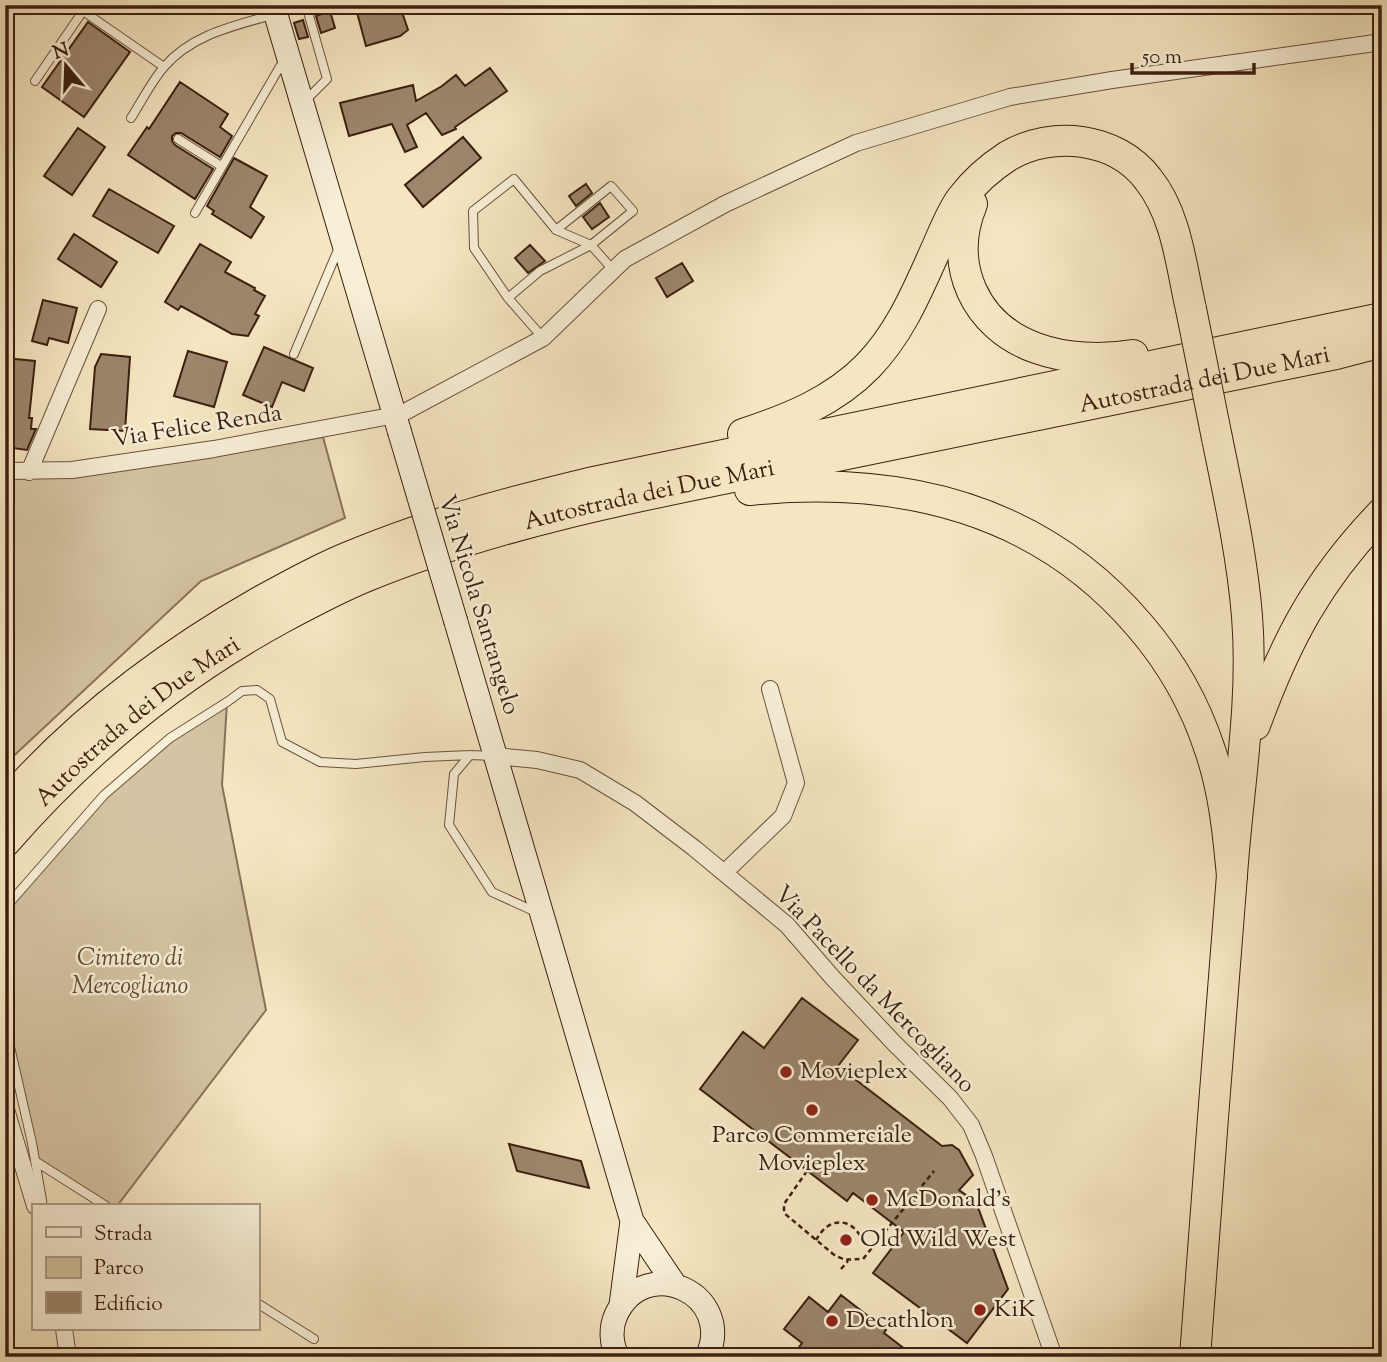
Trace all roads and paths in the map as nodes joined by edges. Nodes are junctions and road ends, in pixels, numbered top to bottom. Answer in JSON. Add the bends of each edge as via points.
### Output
{"nodes":[{"id":1,"x":306,"y":5,"type":"edge"},
{"id":2,"x":274,"y":10,"type":"edge"},
{"id":3,"x":1382,"y":42,"type":"edge"},
{"id":4,"x":287,"y":54,"type":"junction"},
{"id":5,"x":164,"y":67,"type":"junction"},
{"id":6,"x":35,"y":81,"type":"dead end"},
{"id":7,"x":302,"y":104,"type":"junction"},
{"id":8,"x":131,"y":118,"type":"dead end"},
{"id":9,"x":178,"y":139,"type":"dead end"},
{"id":10,"x":221,"y":166,"type":"junction"},
{"id":11,"x":990,"y":170,"type":"junction"},
{"id":12,"x":195,"y":213,"type":"dead end"},
{"id":13,"x":556,"y":230,"type":"junction"},
{"id":14,"x":342,"y":240,"type":"junction"},
{"id":15,"x":591,"y":245,"type":"junction"},
{"id":16,"x":614,"y":271,"type":"junction"},
{"id":17,"x":508,"y":298,"type":"junction"},
{"id":18,"x":1382,"y":304,"type":"edge"},
{"id":19,"x":98,"y":309,"type":"dead end"},
{"id":20,"x":1382,"y":318,"type":"edge"},
{"id":21,"x":543,"y":338,"type":"junction"},
{"id":22,"x":1382,"y":342,"type":"edge"},
{"id":23,"x":294,"y":354,"type":"dead end"},
{"id":24,"x":397,"y":424,"type":"junction"},
{"id":25,"x":5,"y":471,"type":"edge"},
{"id":26,"x":29,"y":472,"type":"junction"},
{"id":27,"x":1382,"y":513,"type":"edge"},
{"id":28,"x":363,"y":578,"type":"junction"},
{"id":29,"x":213,"y":628,"type":"junction"},
{"id":30,"x":770,"y":689,"type":"dead end"},
{"id":31,"x":470,"y":755,"type":"junction"},
{"id":32,"x":1244,"y":755,"type":"junction"},
{"id":33,"x":496,"y":756,"type":"junction"},
{"id":34,"x":5,"y":805,"type":"edge"},
{"id":35,"x":5,"y":842,"type":"edge"},
{"id":36,"x":724,"y":873,"type":"junction"},
{"id":37,"x":1232,"y":876,"type":"junction"},
{"id":38,"x":5,"y":908,"type":"edge"},
{"id":39,"x":542,"y":914,"type":"junction"},
{"id":40,"x":5,"y":1025,"type":"edge"},
{"id":41,"x":5,"y":1106,"type":"edge"},
{"id":42,"x":35,"y":1161,"type":"junction"},
{"id":43,"x":807,"y":1171,"type":"dead end"},
{"id":44,"x":934,"y":1171,"type":"dead end"},
{"id":45,"x":34,"y":1204,"type":"edge"},
{"id":46,"x":43,"y":1204,"type":"edge"},
{"id":47,"x":103,"y":1204,"type":"edge"},
{"id":48,"x":632,"y":1221,"type":"junction"},
{"id":49,"x":816,"y":1240,"type":"junction"},
{"id":50,"x":862,"y":1240,"type":"dead end"},
{"id":51,"x":849,"y":1260,"type":"junction"},
{"id":52,"x":841,"y":1269,"type":"dead end"},
{"id":53,"x":675,"y":1285,"type":"junction"},
{"id":54,"x":259,"y":1304,"type":"edge"},
{"id":55,"x":621,"y":1305,"type":"junction"},
{"id":56,"x":64,"y":1330,"type":"edge"},
{"id":57,"x":314,"y":1339,"type":"dead end"},
{"id":58,"x":68,"y":1357,"type":"edge"},
{"id":59,"x":618,"y":1357,"type":"edge"},
{"id":60,"x":707,"y":1357,"type":"edge"},
{"id":61,"x":1054,"y":1357,"type":"edge"},
{"id":62,"x":1195,"y":1357,"type":"edge"}],
"edges":[{"from":1,"to":7,"type":"lane","via":[[327,79]]},
{"from":2,"to":4,"type":"main road","name":"Via Nicola Santangelo"},
{"from":2,"to":5,"type":"lane","via":[[200,38]]},
{"from":3,"to":16,"type":"street","name":"Via Felice Renda","via":[[1010,97],[895,131],[856,143],[725,204],[625,259]]},
{"from":4,"to":7,"type":"main road","name":"Via Nicola Santangelo"},
{"from":4,"to":10,"type":"lane"},
{"from":5,"to":6,"type":"lane","via":[[83,11]]},
{"from":5,"to":8,"type":"lane"},
{"from":7,"to":14,"type":"main road","name":"Via Nicola Santangelo"},
{"from":9,"to":10,"type":"lane"},
{"from":10,"to":12,"type":"lane"},
{"from":11,"to":18,"type":"highway","via":[[965,222],[965,273],[980,308],[991,320],[1036,348],[1075,356],[1119,357]]},
{"from":11,"to":29,"type":"highway","via":[[960,201],[884,348],[852,380],[817,404],[732,438],[516,487],[398,524],[294,571]]},
{"from":11,"to":32,"type":"highway","bridge":true,"via":[[1007,157],[1041,143],[1089,143],[1138,167],[1163,203],[1191,309],[1237,538],[1247,616]]},
{"from":13,"to":15,"type":"lane"},
{"from":13,"to":15,"type":"lane","via":[[611,186],[633,211]]},
{"from":13,"to":17,"type":"lane","via":[[514,179],[473,211],[474,248]]},
{"from":14,"to":23,"type":"lane"},
{"from":14,"to":24,"type":"main road","name":"Via Nicola Santangelo"},
{"from":15,"to":16,"type":"lane"},
{"from":15,"to":17,"type":"lane","via":[[540,271]]},
{"from":16,"to":21,"type":"street","name":"Via Felice Renda"},
{"from":17,"to":21,"type":"lane"},
{"from":19,"to":26,"type":"street"},
{"from":20,"to":29,"type":"highway","name":"Autostrada dei Due Mari","via":[[520,500],[355,554]]},
{"from":21,"to":24,"type":"street","name":"Via Felice Renda","via":[[437,396]]},
{"from":22,"to":28,"type":"highway","name":"Autostrada dei Due Mari","via":[[663,491],[461,543]]},
{"from":24,"to":26,"type":"street","name":"Via Felice Renda","via":[[72,470]]},
{"from":24,"to":33,"type":"main road","name":"Via Nicola Santangelo","bridge":true},
{"from":25,"to":26,"type":"street","name":"Via Felice Renda"},
{"from":27,"to":32,"type":"highway","via":[[1340,560],[1308,607],[1277,669]]},
{"from":28,"to":35,"type":"highway","name":"Autostrada dei Due Mari","via":[[307,604],[190,673],[68,774]]},
{"from":28,"to":37,"type":"highway","via":[[736,491],[843,486],[935,499],[992,517],[1069,558],[1109,592],[1161,652],[1192,704],[1211,751],[1223,800]]},
{"from":29,"to":34,"type":"highway","name":"Autostrada dei Due Mari","via":[[92,719]]},
{"from":30,"to":36,"type":"street","via":[[796,783],[783,817]]},
{"from":31,"to":33,"type":"lane"},
{"from":31,"to":38,"type":"lane","via":[[356,764],[320,762],[282,742],[270,699],[257,690],[242,691],[170,738],[104,795]]},
{"from":31,"to":39,"type":"lane","via":[[454,774],[449,825],[492,892]]},
{"from":32,"to":37,"type":"highway"},
{"from":33,"to":36,"type":"street","name":"Via Pacello da Mercogliano","via":[[580,770],[635,803]]},
{"from":33,"to":39,"type":"main road","name":"Via Nicola Santangelo"},
{"from":36,"to":61,"type":"street","name":"Via Pacello da Mercogliano","via":[[787,925],[971,1125]]},
{"from":37,"to":62,"type":"highway"},
{"from":39,"to":48,"type":"main road","name":"Via Nicola Santangelo"},
{"from":40,"to":42,"type":"lane"},
{"from":41,"to":45,"type":"street"},
{"from":42,"to":46,"type":"lane"},
{"from":42,"to":47,"type":"lane"},
{"from":43,"to":49,"type":"path","via":[[783,1210]]},
{"from":44,"to":51,"type":"path","via":[[863,1259]]},
{"from":48,"to":53,"type":"main road","name":"Via Nicola Santangelo"},
{"from":48,"to":55,"type":"main road","name":"Via Nicola Santangelo"},
{"from":49,"to":50,"type":"path","via":[[837,1222],[854,1227]]},
{"from":49,"to":51,"type":"path","via":[[840,1259]]},
{"from":51,"to":52,"type":"path"},
{"from":53,"to":55,"type":"main road","via":[[645,1286]]},
{"from":53,"to":60,"type":"main road","name":"Via Nicola Santangelo","via":[[690,1291],[709,1315],[713,1330]]},
{"from":54,"to":57,"type":"lane"},
{"from":55,"to":59,"type":"main road","name":"Via Nicola Santangelo","via":[[612,1337]]},
{"from":56,"to":58,"type":"street"}]}
